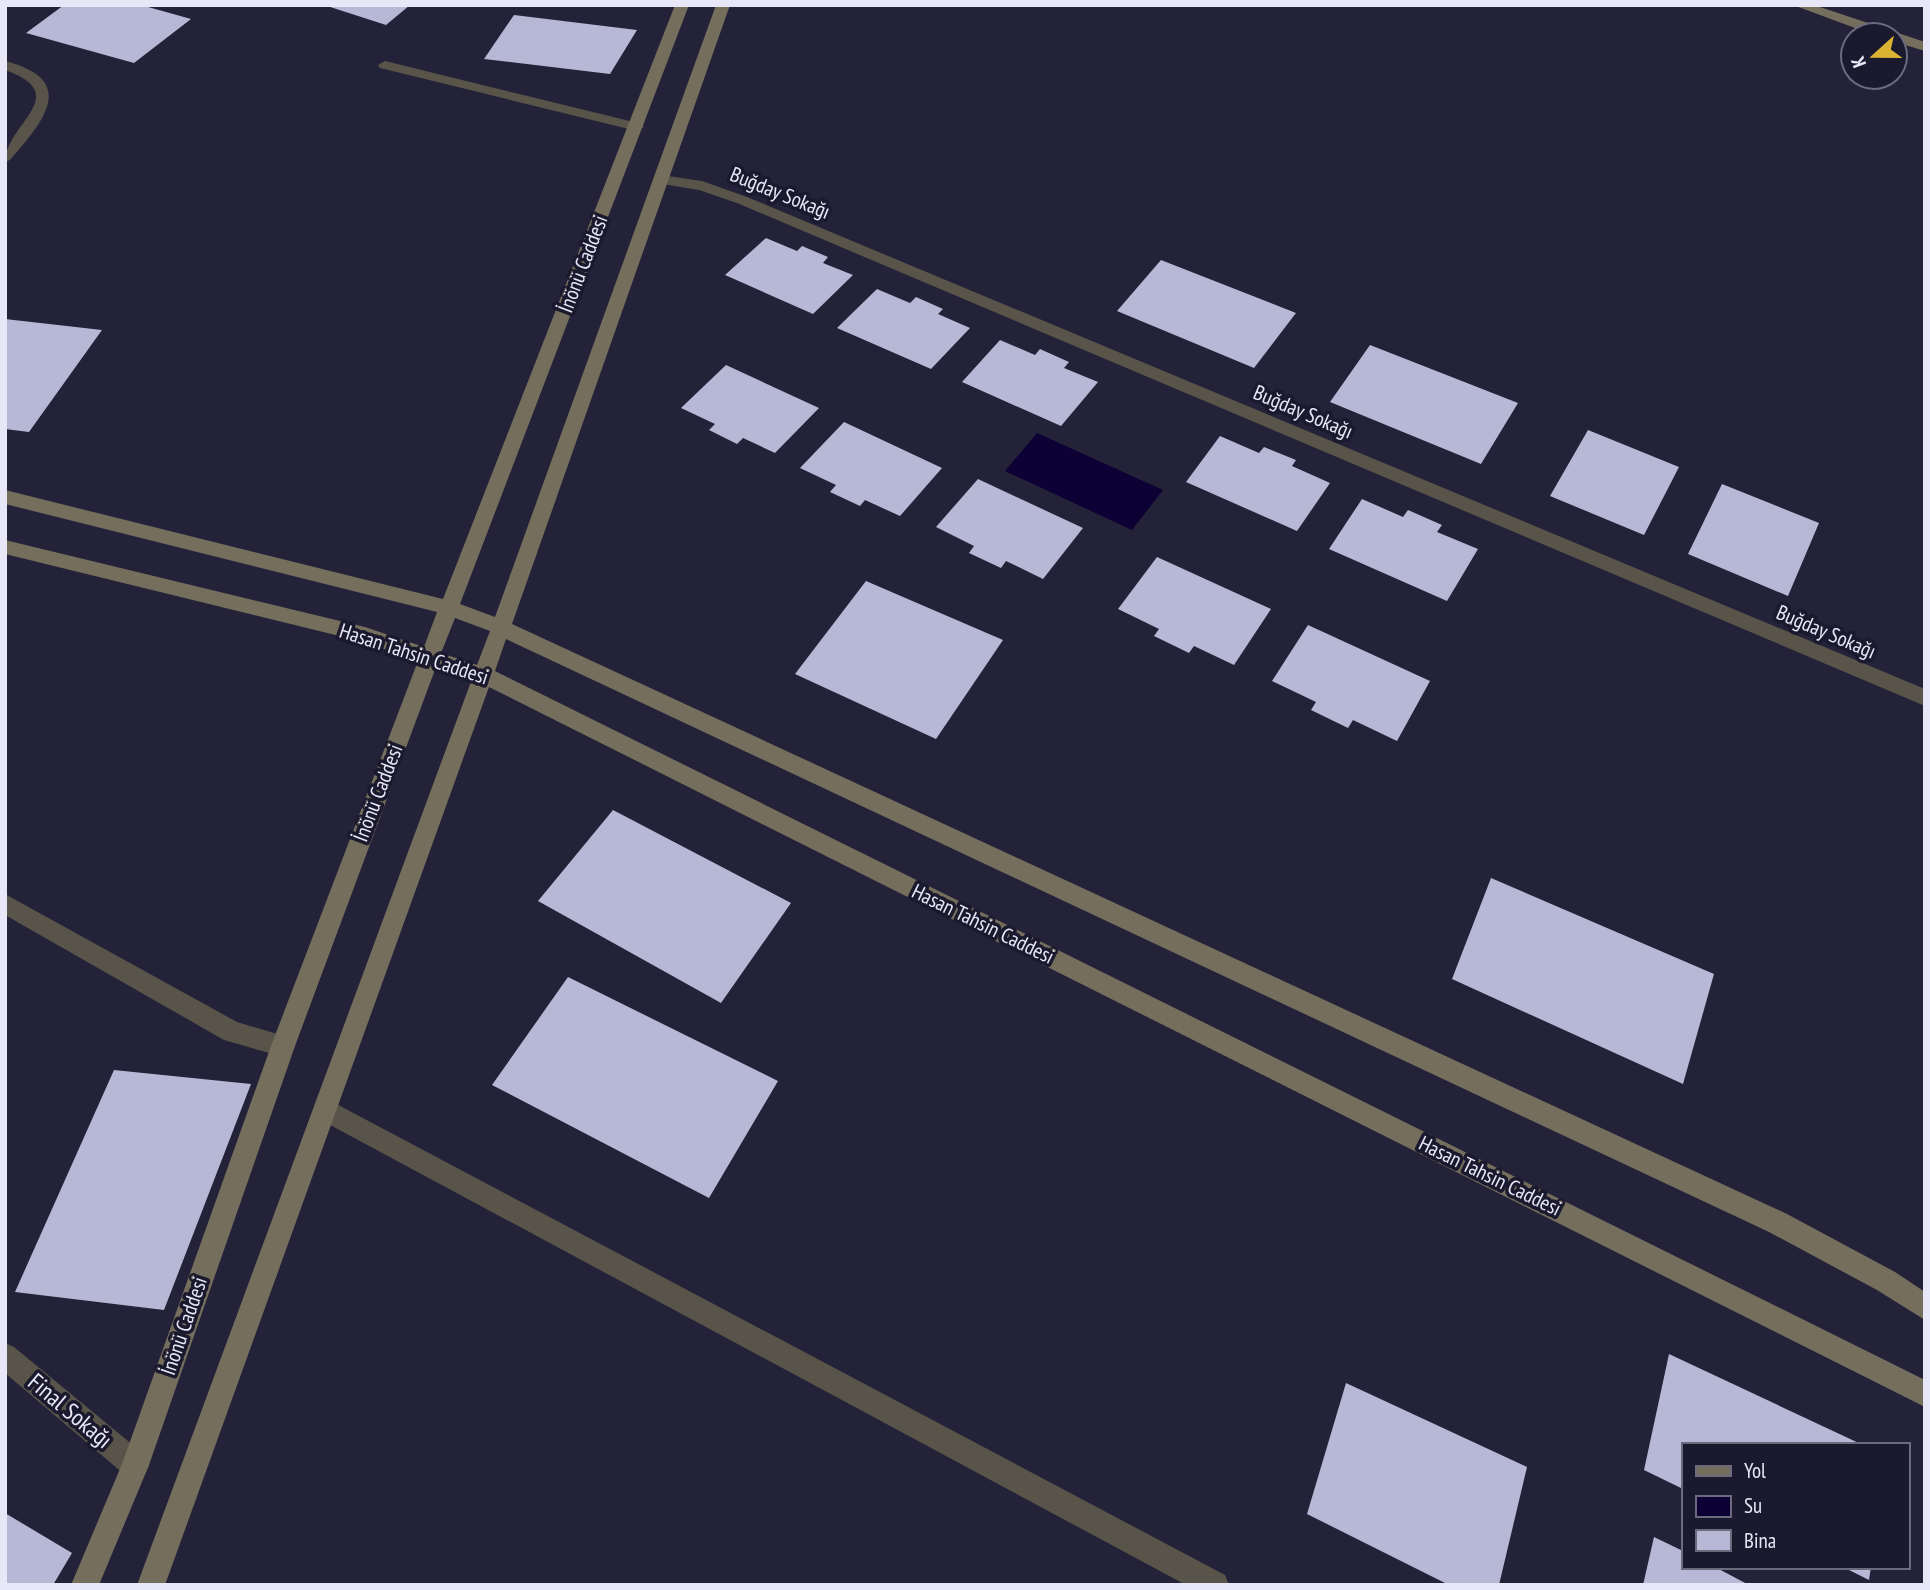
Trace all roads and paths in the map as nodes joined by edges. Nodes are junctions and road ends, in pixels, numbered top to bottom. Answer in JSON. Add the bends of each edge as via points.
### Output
{"nodes":[{"id":1,"x":682,"y":5,"type":"edge"},
{"id":2,"x":723,"y":5,"type":"edge"},
{"id":3,"x":1800,"y":5,"type":"edge"},
{"id":4,"x":1847,"y":21,"type":"edge"},
{"id":5,"x":5,"y":65,"type":"edge"},
{"id":6,"x":385,"y":65,"type":"dead end"},
{"id":7,"x":637,"y":127,"type":"junction"},
{"id":8,"x":5,"y":157,"type":"edge"},
{"id":9,"x":661,"y":180,"type":"junction"},
{"id":10,"x":5,"y":497,"type":"edge"},
{"id":11,"x":5,"y":547,"type":"edge"},
{"id":12,"x":449,"y":608,"type":"junction"},
{"id":13,"x":500,"y":627,"type":"junction"},
{"id":14,"x":430,"y":655,"type":"junction"},
{"id":15,"x":484,"y":675,"type":"junction"},
{"id":16,"x":1925,"y":698,"type":"edge"},
{"id":17,"x":5,"y":904,"type":"edge"},
{"id":18,"x":283,"y":1046,"type":"junction"},
{"id":19,"x":327,"y":1111,"type":"junction"},
{"id":20,"x":1925,"y":1307,"type":"edge"},
{"id":21,"x":5,"y":1356,"type":"edge"},
{"id":22,"x":1925,"y":1394,"type":"edge"},
{"id":23,"x":135,"y":1465,"type":"junction"},
{"id":24,"x":85,"y":1585,"type":"edge"},
{"id":25,"x":151,"y":1585,"type":"edge"},
{"id":26,"x":1215,"y":1585,"type":"edge"}],
"edges":[{"from":1,"to":7,"type":"main road","name":"İnönü Caddesi"},
{"from":2,"to":9,"type":"main road"},
{"from":3,"to":4,"type":"main road"},
{"from":5,"to":8,"type":"street","via":[[24,70],[40,82],[44,99],[39,117]]},
{"from":6,"to":7,"type":"street"},
{"from":7,"to":12,"type":"main road","name":"İnönü Caddesi"},
{"from":9,"to":13,"type":"main road"},
{"from":9,"to":16,"type":"street","name":"Buğday Sokağı","via":[[702,186],[742,200]]},
{"from":10,"to":12,"type":"main road"},
{"from":11,"to":14,"type":"main road","name":"Hasan Tahsin Caddesi"},
{"from":12,"to":13,"type":"main road"},
{"from":12,"to":14,"type":"main road","name":"İnönü Caddesi"},
{"from":13,"to":15,"type":"main road"},
{"from":13,"to":20,"type":"main road","via":[[1778,1223]]},
{"from":14,"to":15,"type":"main road","name":"Hasan Tahsin Caddesi"},
{"from":14,"to":18,"type":"main road","name":"İnönü Caddesi"},
{"from":15,"to":19,"type":"main road"},
{"from":15,"to":22,"type":"main road","name":"Hasan Tahsin Caddesi"},
{"from":17,"to":18,"type":"street","via":[[232,1032]]},
{"from":18,"to":23,"type":"main road","name":"İnönü Caddesi"},
{"from":19,"to":25,"type":"main road"},
{"from":19,"to":26,"type":"street"},
{"from":21,"to":23,"type":"street","name":"Final Sokağı"},
{"from":23,"to":24,"type":"main road","name":"İnönü Caddesi"}]}
